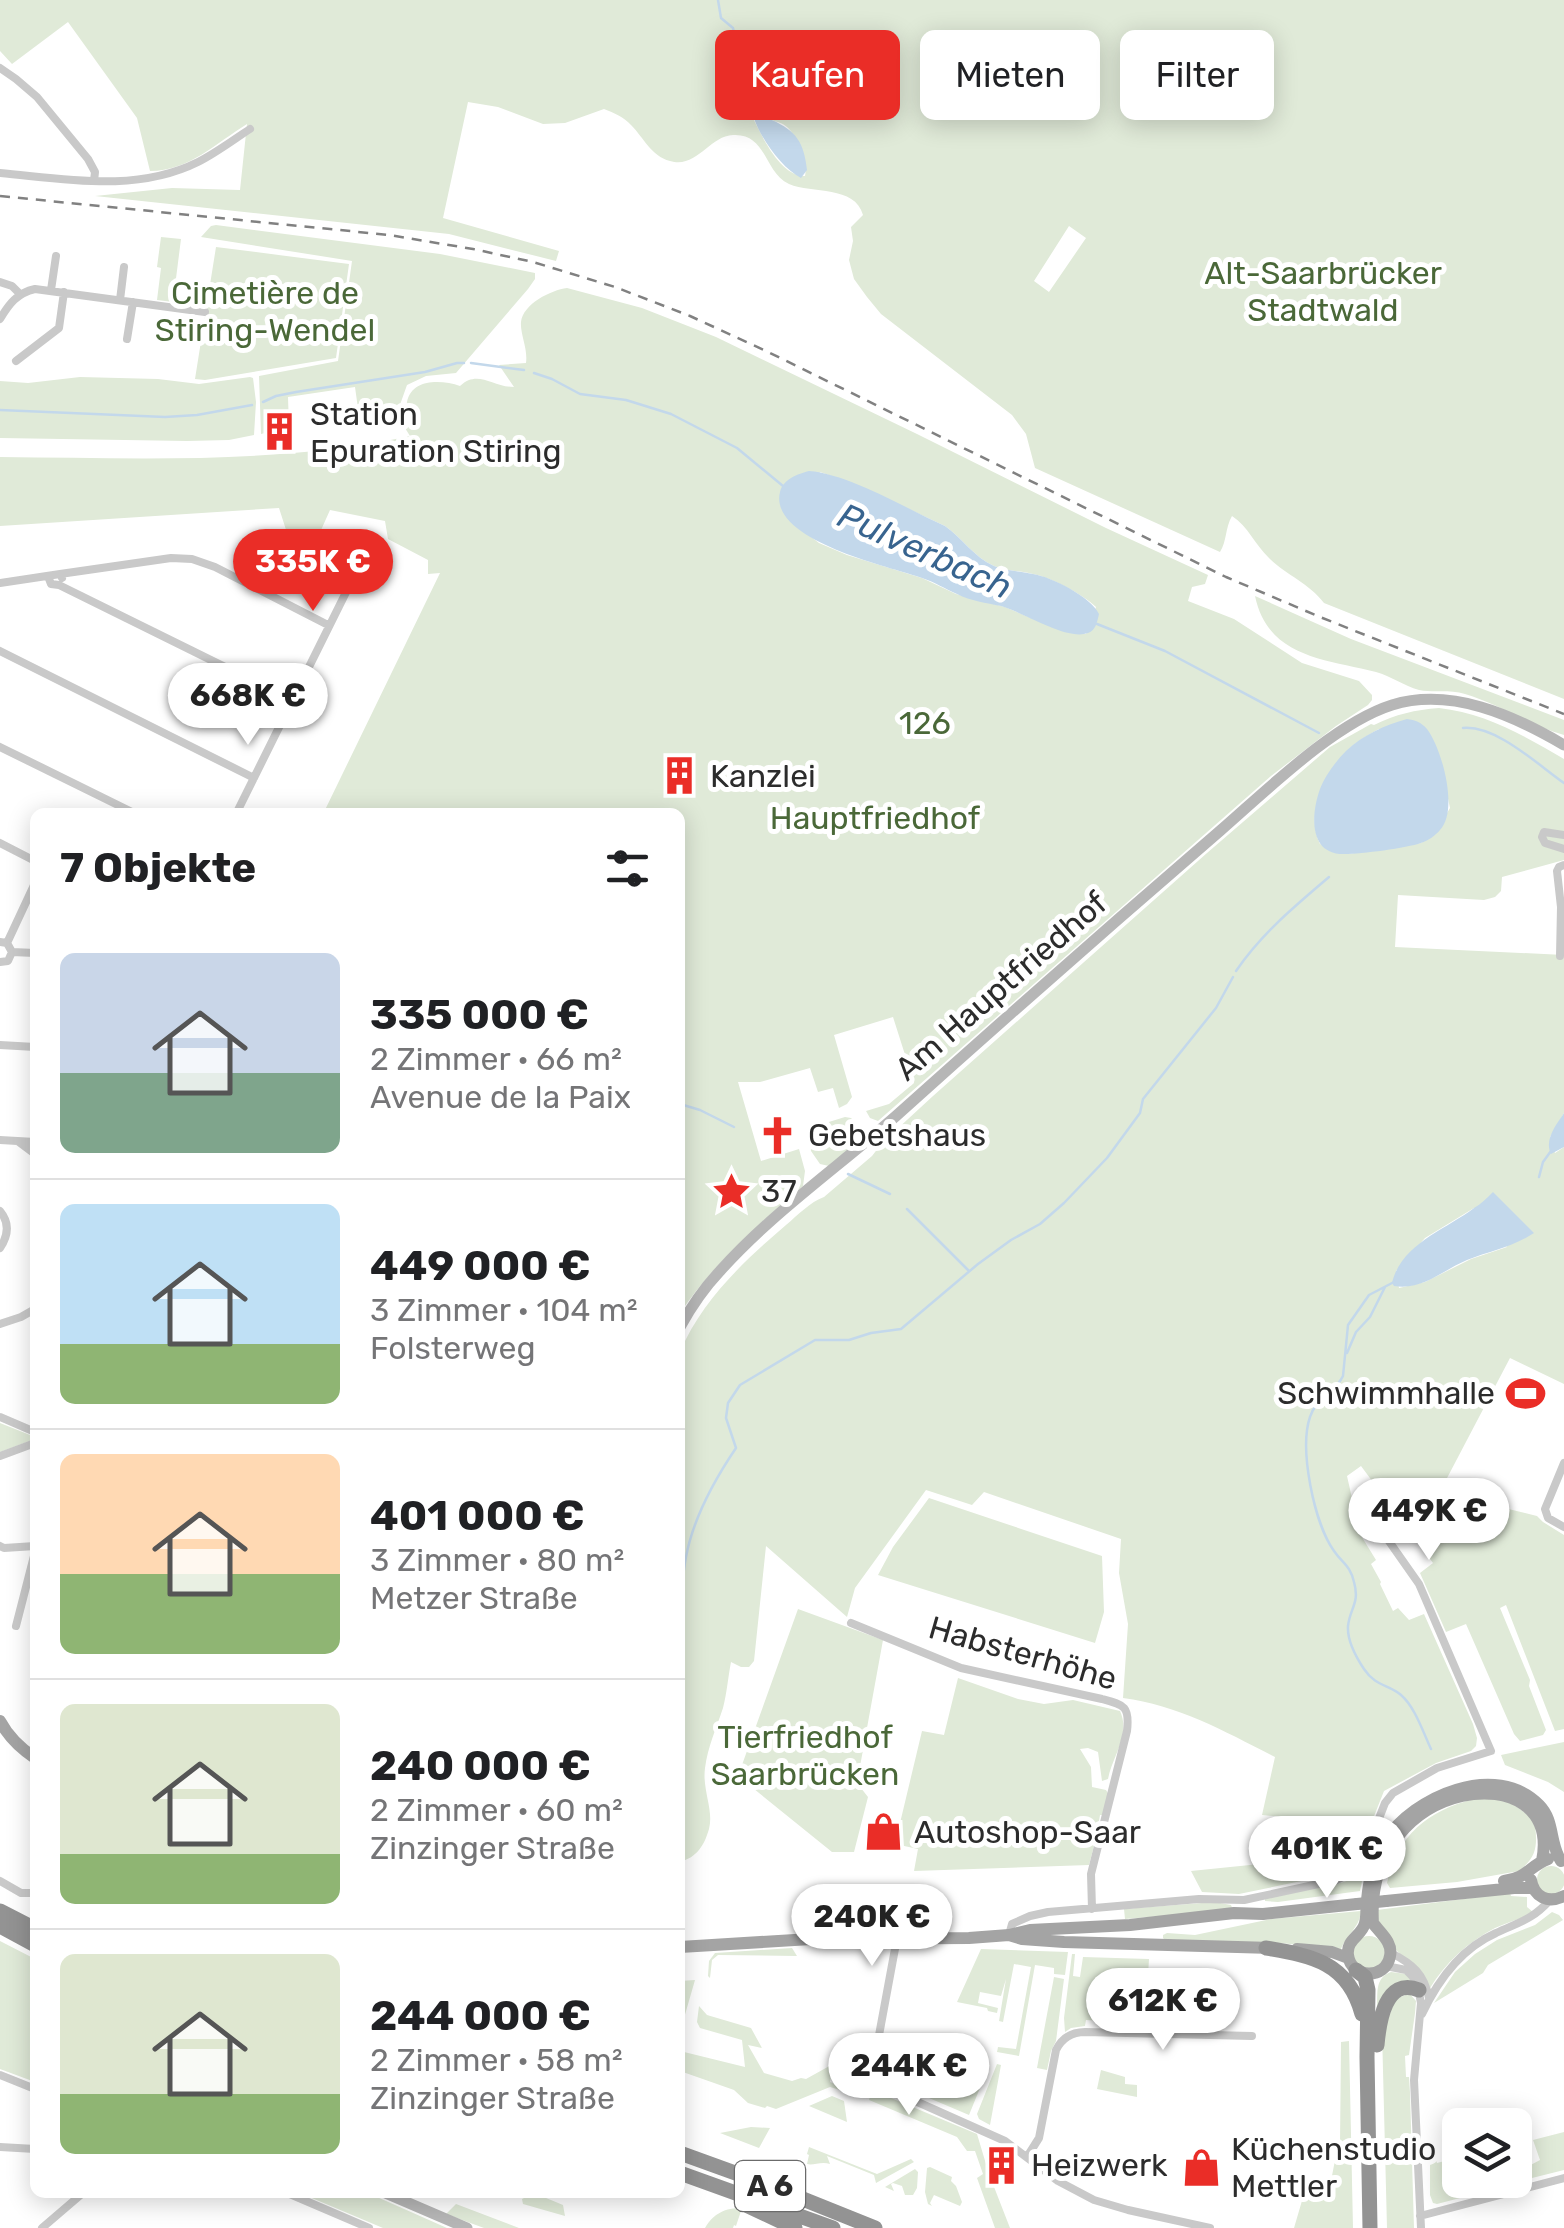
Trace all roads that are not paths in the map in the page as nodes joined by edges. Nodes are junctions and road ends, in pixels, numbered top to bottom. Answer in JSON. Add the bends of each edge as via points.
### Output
{"nodes":[{"id":1,"x":0,"y":68,"type":"edge"},
{"id":2,"x":250,"y":129,"type":"dead end"},
{"id":3,"x":0,"y":173,"type":"edge"},
{"id":4,"x":94,"y":181,"type":"junction"},
{"id":5,"x":56,"y":256,"type":"dead end"},
{"id":6,"x":124,"y":267,"type":"dead end"},
{"id":7,"x":0,"y":282,"type":"edge"},
{"id":8,"x":51,"y":290,"type":"junction"},
{"id":9,"x":64,"y":292,"type":"junction"},
{"id":10,"x":20,"y":294,"type":"junction"},
{"id":11,"x":120,"y":300,"type":"junction"},
{"id":12,"x":133,"y":302,"type":"junction"},
{"id":13,"x":206,"y":312,"type":"dead end"},
{"id":14,"x":0,"y":319,"type":"edge"},
{"id":15,"x":127,"y":340,"type":"dead end"},
{"id":16,"x":16,"y":361,"type":"dead end"},
{"id":17,"x":369,"y":546,"type":"dead end"},
{"id":18,"x":59,"y":579,"type":"junction"},
{"id":19,"x":0,"y":583,"type":"edge"},
{"id":20,"x":328,"y":625,"type":"junction"},
{"id":21,"x":0,"y":651,"type":"edge"},
{"id":22,"x":292,"y":700,"type":"junction"},
{"id":23,"x":1564,"y":746,"type":"edge"},
{"id":24,"x":0,"y":747,"type":"edge"},
{"id":25,"x":254,"y":778,"type":"junction"},
{"id":26,"x":124,"y":808,"type":"edge"},
{"id":27,"x":239,"y":808,"type":"edge"},
{"id":28,"x":1564,"y":836,"type":"edge"},
{"id":29,"x":0,"y":844,"type":"edge"},
{"id":30,"x":1564,"y":848,"type":"edge"},
{"id":31,"x":30,"y":858,"type":"edge"},
{"id":32,"x":1564,"y":865,"type":"edge"},
{"id":33,"x":30,"y":894,"type":"edge"},
{"id":34,"x":6,"y":946,"type":"edge"},
{"id":35,"x":1560,"y":956,"type":"dead end"},
{"id":36,"x":0,"y":963,"type":"edge"},
{"id":37,"x":0,"y":975,"type":"edge"},
{"id":38,"x":0,"y":1046,"type":"edge"},
{"id":39,"x":30,"y":1046,"type":"edge"},
{"id":40,"x":0,"y":1140,"type":"edge"},
{"id":41,"x":18,"y":1141,"type":"junction"},
{"id":42,"x":30,"y":1142,"type":"edge"},
{"id":43,"x":30,"y":1150,"type":"edge"},
{"id":44,"x":0,"y":1211,"type":"edge"},
{"id":45,"x":0,"y":1248,"type":"edge"},
{"id":46,"x":30,"y":1311,"type":"edge"},
{"id":47,"x":685,"y":1319,"type":"edge"},
{"id":48,"x":0,"y":1324,"type":"edge"},
{"id":49,"x":0,"y":1417,"type":"edge"},
{"id":50,"x":30,"y":1430,"type":"edge"},
{"id":51,"x":30,"y":1444,"type":"edge"},
{"id":52,"x":0,"y":1456,"type":"edge"},
{"id":53,"x":1564,"y":1463,"type":"edge"},
{"id":54,"x":1564,"y":1527,"type":"edge"},
{"id":55,"x":1386,"y":1537,"type":"dead end"},
{"id":56,"x":1,"y":1548,"type":"edge"},
{"id":57,"x":30,"y":1549,"type":"edge"},
{"id":58,"x":30,"y":1569,"type":"edge"},
{"id":59,"x":851,"y":1623,"type":"dead end"},
{"id":60,"x":16,"y":1626,"type":"dead end"},
{"id":61,"x":0,"y":1721,"type":"edge"},
{"id":62,"x":0,"y":1739,"type":"edge"},
{"id":63,"x":30,"y":1754,"type":"edge"},
{"id":64,"x":30,"y":1763,"type":"edge"},
{"id":65,"x":1540,"y":1806,"type":"junction"},
{"id":66,"x":1562,"y":1819,"type":"edge"},
{"id":67,"x":1562,"y":1862,"type":"edge"},
{"id":68,"x":1538,"y":1864,"type":"junction"},
{"id":69,"x":0,"y":1881,"type":"edge"},
{"id":70,"x":1532,"y":1888,"type":"junction"},
{"id":71,"x":1454,"y":1893,"type":"junction"},
{"id":72,"x":30,"y":1894,"type":"edge"},
{"id":73,"x":1557,"y":1898,"type":"edge"},
{"id":74,"x":1246,"y":1908,"type":"junction"},
{"id":75,"x":1092,"y":1909,"type":"junction"},
{"id":76,"x":1,"y":1919,"type":"edge"},
{"id":77,"x":30,"y":1928,"type":"edge"},
{"id":78,"x":1357,"y":1934,"type":"junction"},
{"id":79,"x":1010,"y":1935,"type":"junction"},
{"id":80,"x":1383,"y":1935,"type":"junction"},
{"id":81,"x":897,"y":1938,"type":"junction"},
{"id":82,"x":1031,"y":1939,"type":"junction"},
{"id":83,"x":30,"y":1941,"type":"edge"},
{"id":84,"x":685,"y":1947,"type":"edge"},
{"id":85,"x":1266,"y":1948,"type":"junction"},
{"id":86,"x":1352,"y":1964,"type":"junction"},
{"id":87,"x":1386,"y":1964,"type":"junction"},
{"id":88,"x":1424,"y":1994,"type":"junction"},
{"id":89,"x":1252,"y":2036,"type":"dead end"},
{"id":90,"x":1372,"y":2053,"type":"junction"},
{"id":91,"x":0,"y":2076,"type":"edge"},
{"id":92,"x":30,"y":2087,"type":"edge"},
{"id":93,"x":0,"y":2147,"type":"edge"},
{"id":94,"x":30,"y":2149,"type":"edge"},
{"id":95,"x":685,"y":2155,"type":"edge"},
{"id":96,"x":1026,"y":2157,"type":"junction"},
{"id":97,"x":685,"y":2176,"type":"edge"},
{"id":98,"x":1564,"y":2178,"type":"edge"},
{"id":99,"x":720,"y":2187,"type":"junction"},
{"id":100,"x":77,"y":2198,"type":"edge"},
{"id":101,"x":299,"y":2198,"type":"edge"},
{"id":102,"x":397,"y":2198,"type":"edge"},
{"id":103,"x":1420,"y":2216,"type":"junction"},
{"id":104,"x":1373,"y":2227,"type":"edge"},
{"id":105,"x":42,"y":2228,"type":"edge"},
{"id":106,"x":369,"y":2228,"type":"edge"},
{"id":107,"x":468,"y":2228,"type":"edge"},
{"id":108,"x":795,"y":2228,"type":"edge"},
{"id":109,"x":833,"y":2228,"type":"edge"},
{"id":110,"x":875,"y":2228,"type":"edge"},
{"id":111,"x":1210,"y":2228,"type":"edge"},
{"id":112,"x":1421,"y":2228,"type":"edge"}],
"edges":[{"from":1,"to":4,"type":"street","via":[[37,97],[93,167]]},
{"from":2,"to":4,"type":"street","via":[[180,170],[128,182]]},
{"from":3,"to":4,"type":"street"},
{"from":5,"to":8,"type":"street"},
{"from":6,"to":11,"type":"street"},
{"from":7,"to":10,"type":"street"},
{"from":8,"to":9,"type":"street"},
{"from":8,"to":10,"type":"street"},
{"from":9,"to":11,"type":"street"},
{"from":9,"to":16,"type":"street","via":[[58,328]]},
{"from":10,"to":14,"type":"street"},
{"from":11,"to":12,"type":"street"},
{"from":12,"to":13,"type":"street"},
{"from":12,"to":15,"type":"street"},
{"from":17,"to":20,"type":"street"},
{"from":18,"to":19,"type":"street"},
{"from":18,"to":20,"type":"street","via":[[192,558]]},
{"from":18,"to":22,"type":"street"},
{"from":20,"to":22,"type":"street"},
{"from":21,"to":25,"type":"street"},
{"from":22,"to":25,"type":"street"},
{"from":23,"to":47,"type":"main road","name":"Am Hauptfriedhof","via":[[1457,701],[1404,702],[1356,722],[1184,861],[768,1225],[720,1271]]},
{"from":24,"to":26,"type":"street"},
{"from":25,"to":27,"type":"street"},
{"from":28,"to":30,"type":"street","via":[[1542,837]]},
{"from":29,"to":31,"type":"street"},
{"from":32,"to":35,"type":"street","via":[[1557,872]]},
{"from":33,"to":34,"type":"street"},
{"from":34,"to":36,"type":"street","via":[[10,958]]},
{"from":36,"to":37,"type":"street"},
{"from":38,"to":39,"type":"street"},
{"from":40,"to":41,"type":"street"},
{"from":41,"to":42,"type":"street"},
{"from":41,"to":43,"type":"street"},
{"from":44,"to":45,"type":"street","via":[[7,1232]]},
{"from":46,"to":48,"type":"street"},
{"from":49,"to":50,"type":"street"},
{"from":51,"to":52,"type":"street"},
{"from":53,"to":54,"type":"street","via":[[1545,1509]]},
{"from":55,"to":74,"type":"street","via":[[1419,1584],[1491,1752],[1437,1768],[1394,1792],[1355,1871]]},
{"from":56,"to":57,"type":"street"},
{"from":58,"to":60,"type":"street"},
{"from":59,"to":75,"type":"street","name":"Habsterhöhe","via":[[960,1668],[1126,1709],[1124,1743],[1090,1874]]},
{"from":61,"to":63,"type":"main road"},
{"from":62,"to":64,"type":"main road"},
{"from":65,"to":66,"type":"main road"},
{"from":65,"to":67,"type":"main road"},
{"from":65,"to":78,"type":"main road","via":[[1510,1789],[1474,1786],[1416,1808],[1379,1853],[1365,1924]]},
{"from":67,"to":68,"type":"main road"},
{"from":68,"to":70,"type":"main road"},
{"from":68,"to":71,"type":"main road","via":[[1520,1878]]},
{"from":68,"to":80,"type":"main road","via":[[1543,1828],[1523,1802],[1480,1794],[1442,1802],[1410,1824],[1382,1864],[1373,1923]]},
{"from":69,"to":72,"type":"street"},
{"from":70,"to":71,"type":"main road"},
{"from":70,"to":73,"type":"main road","via":[[1540,1897]]},
{"from":71,"to":74,"type":"main road","bridge":true},
{"from":73,"to":88,"type":"street","via":[[1470,1948]]},
{"from":74,"to":75,"type":"street","via":[[1198,1899]]},
{"from":74,"to":79,"type":"main road"},
{"from":74,"to":82,"type":"main road","via":[[1236,1919]]},
{"from":75,"to":79,"type":"street","via":[[1030,1916],[1012,1924]]},
{"from":76,"to":77,"type":"highway"},
{"from":76,"to":83,"type":"highway"},
{"from":78,"to":80,"type":"main road"},
{"from":78,"to":86,"type":"main road","via":[[1349,1945]]},
{"from":79,"to":81,"type":"main road"},
{"from":79,"to":82,"type":"main road"},
{"from":80,"to":87,"type":"main road"},
{"from":81,"to":84,"type":"main road"},
{"from":81,"to":96,"type":"street","via":[[877,2046],[884,2080]]},
{"from":82,"to":85,"type":"main road"},
{"from":85,"to":86,"type":"main road","via":[[1332,1952]]},
{"from":85,"to":90,"type":"highway","via":[[1312,1958],[1340,1973],[1358,2000]]},
{"from":86,"to":87,"type":"main road","via":[[1368,1974]]},
{"from":86,"to":90,"type":"highway","via":[[1368,1983]]},
{"from":87,"to":88,"type":"street","via":[[1406,1970]]},
{"from":87,"to":90,"type":"highway","via":[[1374,1984]]},
{"from":88,"to":90,"type":"highway","via":[[1405,1988],[1387,2002]]},
{"from":88,"to":103,"type":"street","via":[[1414,2080]]},
{"from":89,"to":96,"type":"street","via":[[1069,2035],[1056,2050],[1038,2138]]},
{"from":90,"to":104,"type":"highway"},
{"from":90,"to":104,"type":"highway","via":[[1378,2083]]},
{"from":91,"to":92,"type":"street"},
{"from":93,"to":94,"type":"street"},
{"from":95,"to":110,"type":"highway","number":"A 6"},
{"from":96,"to":111,"type":"street","via":[[1094,2200]]},
{"from":97,"to":99,"type":"highway","number":"A 6"},
{"from":98,"to":103,"type":"street"},
{"from":99,"to":108,"type":"highway"},
{"from":99,"to":109,"type":"highway","number":"A 6"},
{"from":100,"to":105,"type":"street"},
{"from":101,"to":106,"type":"street"},
{"from":102,"to":107,"type":"main road"},
{"from":103,"to":112,"type":"street"}]}
